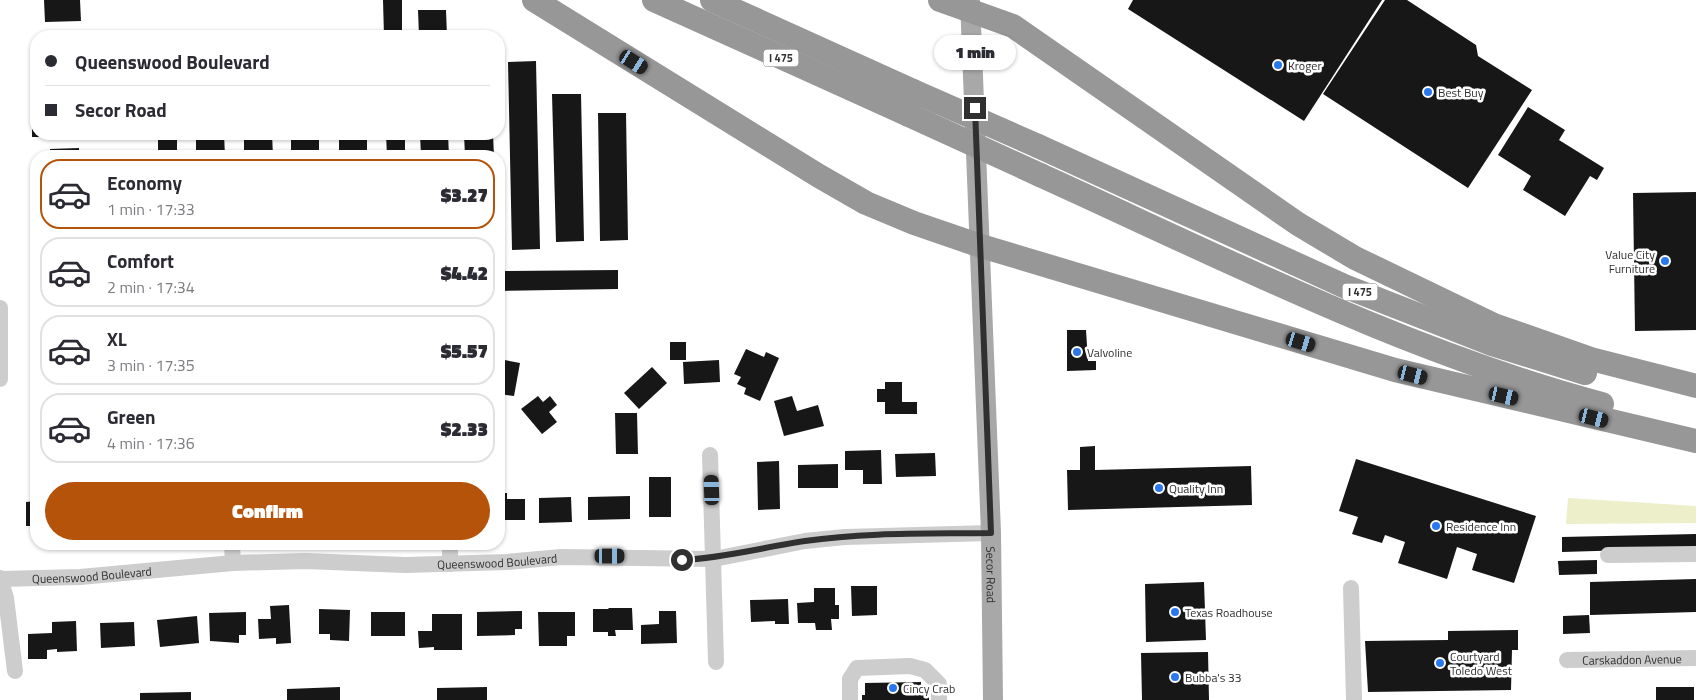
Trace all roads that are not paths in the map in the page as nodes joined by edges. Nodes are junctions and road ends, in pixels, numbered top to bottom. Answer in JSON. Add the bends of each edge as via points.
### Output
{"nodes":[{"id":1,"x":534,"y":0,"type":"edge"},
{"id":2,"x":654,"y":0,"type":"edge"},
{"id":3,"x":712,"y":0,"type":"edge"},
{"id":4,"x":940,"y":0,"type":"edge"},
{"id":5,"x":970,"y":5,"type":"edge"},
{"id":6,"x":981,"y":246,"type":"junction"},
{"id":7,"x":0,"y":308,"type":"edge"},
{"id":8,"x":0,"y":379,"type":"edge"},
{"id":9,"x":1696,"y":386,"type":"edge"},
{"id":10,"x":1696,"y":399,"type":"edge"},
{"id":11,"x":1696,"y":425,"type":"edge"},
{"id":12,"x":1696,"y":441,"type":"edge"},
{"id":13,"x":710,"y":455,"type":"dead end"},
{"id":14,"x":991,"y":533,"type":"junction"},
{"id":15,"x":232,"y":550,"type":"edge"},
{"id":16,"x":450,"y":550,"type":"edge"},
{"id":17,"x":1696,"y":554,"type":"edge"},
{"id":18,"x":1608,"y":555,"type":"dead end"},
{"id":19,"x":714,"y":559,"type":"junction"},
{"id":20,"x":233,"y":563,"type":"junction"},
{"id":21,"x":450,"y":564,"type":"junction"},
{"id":22,"x":0,"y":579,"type":"edge"},
{"id":23,"x":1351,"y":588,"type":"dead end"},
{"id":24,"x":1696,"y":658,"type":"edge"},
{"id":25,"x":1567,"y":660,"type":"dead end"},
{"id":26,"x":716,"y":662,"type":"dead end"},
{"id":27,"x":15,"y":671,"type":"dead end"},
{"id":28,"x":850,"y":700,"type":"edge"},
{"id":29,"x":939,"y":700,"type":"edge"},
{"id":30,"x":993,"y":700,"type":"edge"},
{"id":31,"x":1354,"y":700,"type":"edge"}],
"edges":[{"from":1,"to":6,"type":"highway","via":[[866,202]]},
{"from":2,"to":11,"type":"highway","number":"I 475","bridge":true,"via":[[1337,309],[1501,374],[1571,396]]},
{"from":3,"to":10,"type":"highway","number":"I 475","bridge":true,"via":[[1344,286],[1492,344],[1596,377]]},
{"from":4,"to":5,"type":"highway"},
{"from":5,"to":6,"type":"main road","name":"Secor Road"},
{"from":5,"to":9,"type":"highway","via":[[1013,26],[1298,224],[1355,258],[1494,325],[1590,359]]},
{"from":6,"to":12,"type":"highway","via":[[1395,370]]},
{"from":6,"to":14,"type":"main road","name":"Secor Road"},
{"from":7,"to":8,"type":"street"},
{"from":13,"to":19,"type":"street"},
{"from":14,"to":19,"type":"street","name":"Queenswood Boulevard","via":[[845,537],[805,541]]},
{"from":14,"to":30,"type":"main road","name":"Secor Road"},
{"from":15,"to":20,"type":"street"},
{"from":16,"to":21,"type":"street"},
{"from":17,"to":18,"type":"street"},
{"from":19,"to":21,"type":"street","name":"Queenswood Boulevard","via":[[561,557]]},
{"from":19,"to":26,"type":"street"},
{"from":20,"to":21,"type":"street","name":"Queenswood Boulevard"},
{"from":20,"to":22,"type":"street","name":"Queenswood Boulevard","via":[[80,577]]},
{"from":22,"to":27,"type":"street","via":[[6,598]]},
{"from":23,"to":31,"type":"street"},
{"from":24,"to":25,"type":"street","name":"Carskaddon Avenue"},
{"from":28,"to":29,"type":"street","via":[[850,679],[857,668],[910,666],[925,670],[939,684]]}]}
